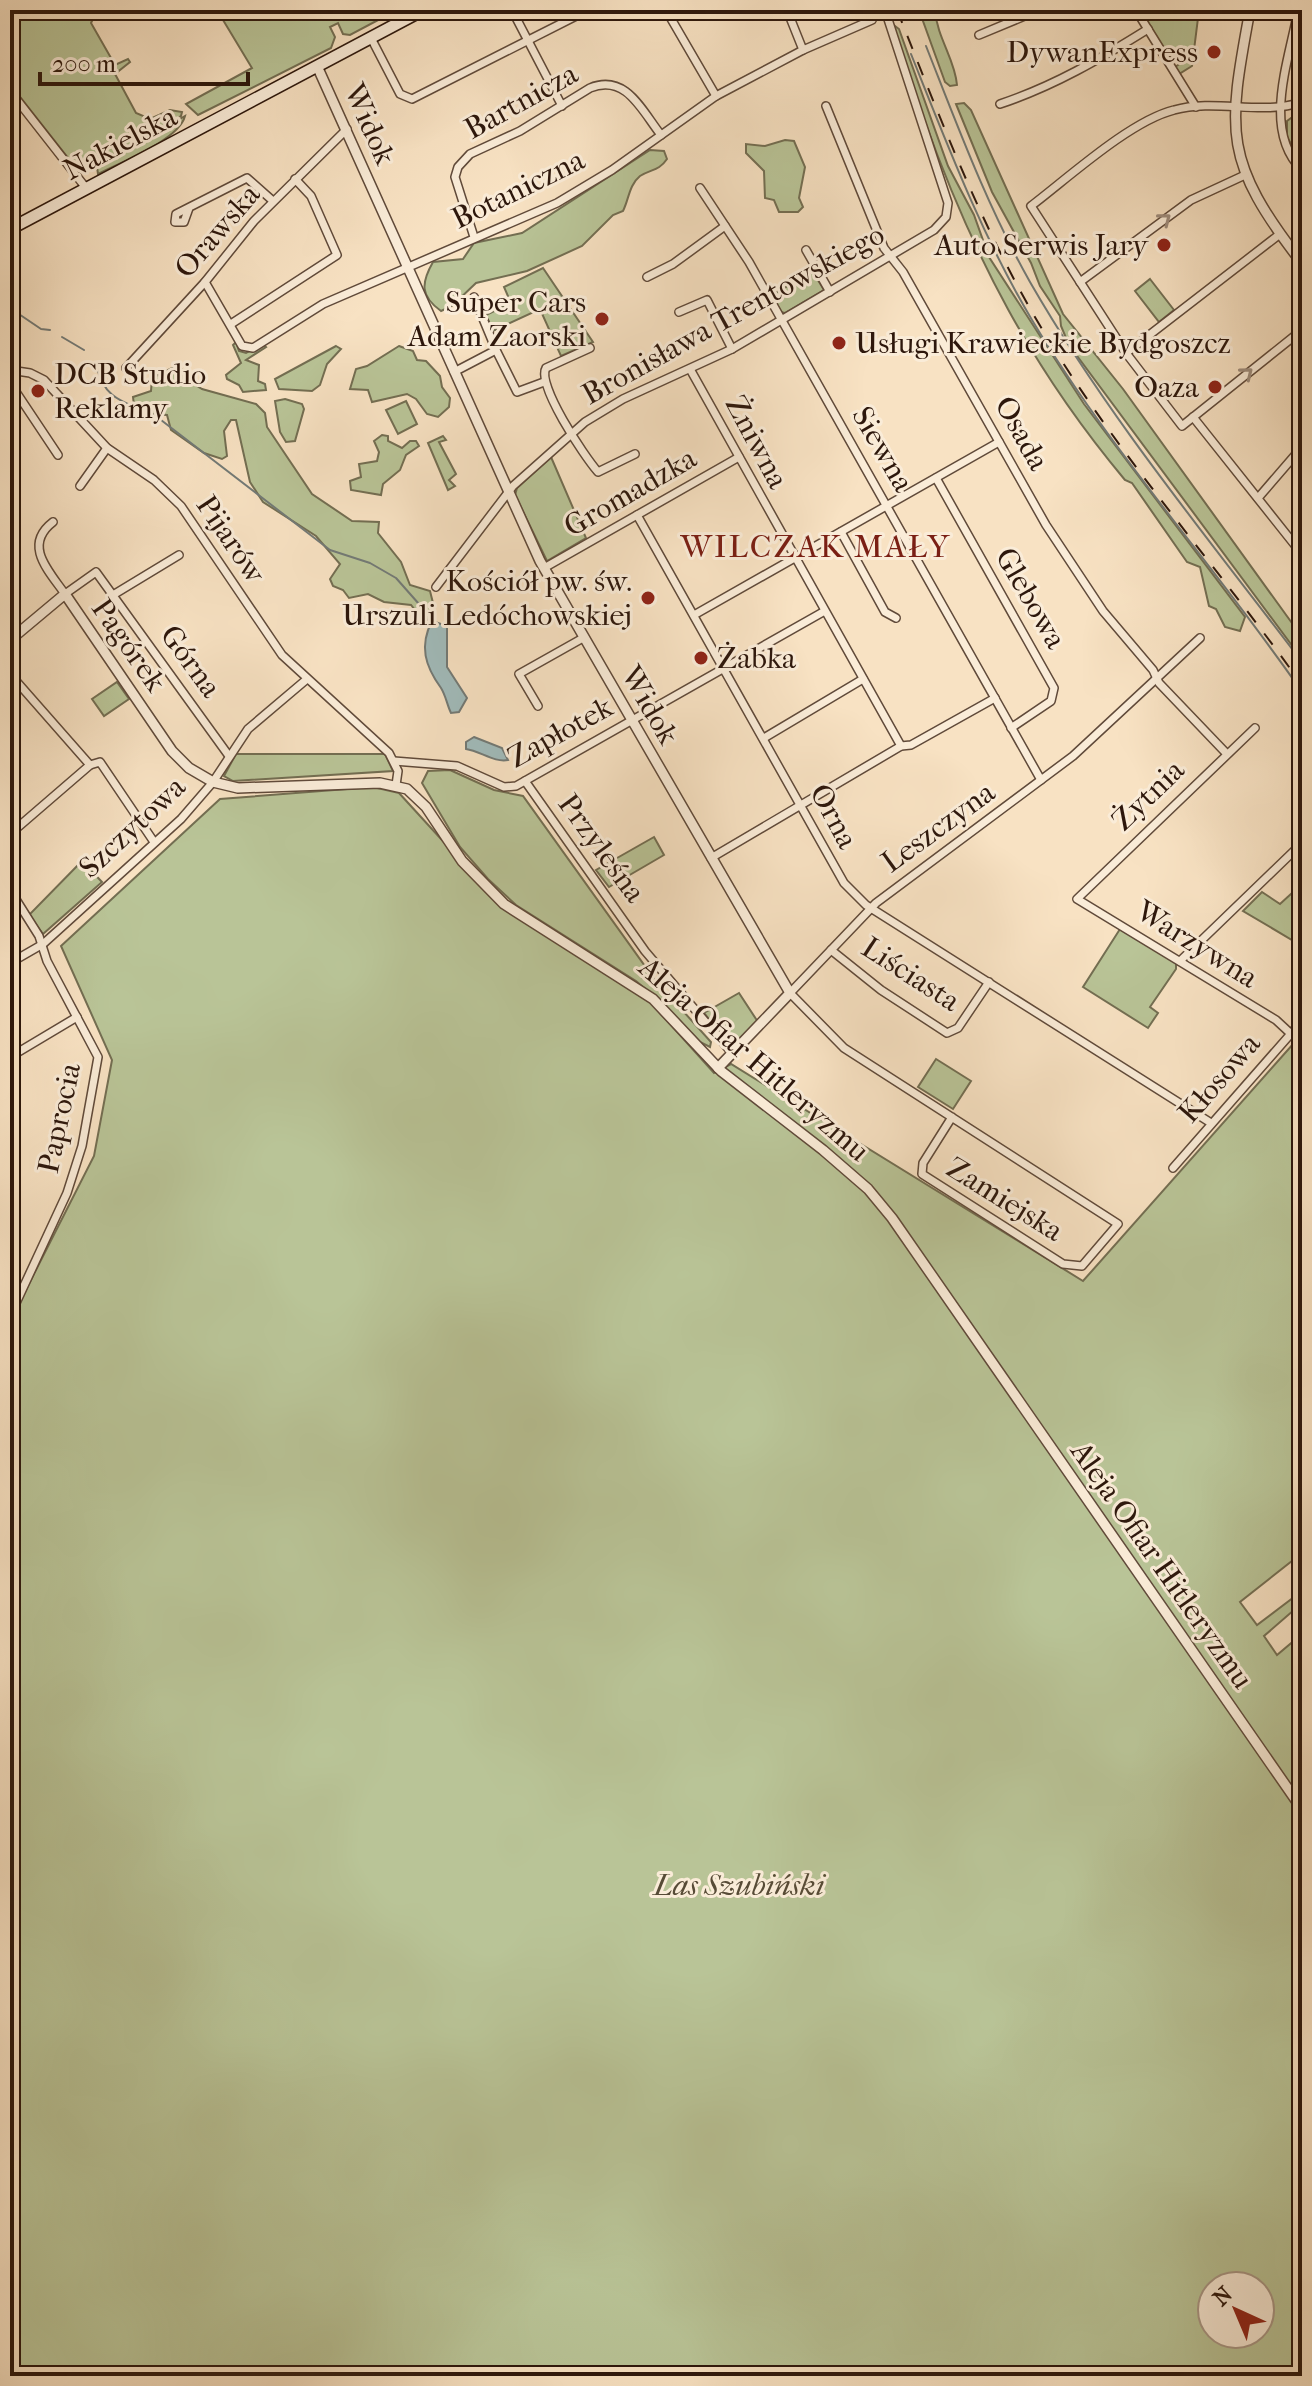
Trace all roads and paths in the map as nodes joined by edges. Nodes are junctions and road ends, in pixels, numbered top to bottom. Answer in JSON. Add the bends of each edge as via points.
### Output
{"nodes":[{"id":1,"x":423,"y":10,"type":"edge"},
{"id":2,"x":512,"y":10,"type":"edge"},
{"id":3,"x":588,"y":10,"type":"edge"},
{"id":4,"x":666,"y":10,"type":"edge"},
{"id":5,"x":787,"y":10,"type":"edge"},
{"id":6,"x":885,"y":10,"type":"edge"},
{"id":7,"x":1039,"y":10,"type":"edge"},
{"id":8,"x":1136,"y":10,"type":"edge"},
{"id":9,"x":1250,"y":10,"type":"edge"},
{"id":10,"x":1298,"y":10,"type":"edge"},
{"id":11,"x":872,"y":20,"type":"dead end"},
{"id":12,"x":1148,"y":29,"type":"junction"},
{"id":13,"x":979,"y":35,"type":"dead end"},
{"id":14,"x":371,"y":38,"type":"junction"},
{"id":15,"x":529,"y":41,"type":"junction"},
{"id":16,"x":803,"y":50,"type":"junction"},
{"id":17,"x":317,"y":66,"type":"junction"},
{"id":18,"x":10,"y":91,"type":"edge"},
{"id":19,"x":716,"y":96,"type":"junction"},
{"id":20,"x":1302,"y":102,"type":"edge"},
{"id":21,"x":1000,"y":104,"type":"dead end"},
{"id":22,"x":562,"y":106,"type":"junction"},
{"id":23,"x":826,"y":106,"type":"dead end"},
{"id":24,"x":1196,"y":107,"type":"junction"},
{"id":25,"x":1234,"y":107,"type":"junction"},
{"id":26,"x":1280,"y":109,"type":"junction"},
{"id":27,"x":347,"y":129,"type":"junction"},
{"id":28,"x":661,"y":135,"type":"junction"},
{"id":29,"x":1302,"y":170,"type":"edge"},
{"id":30,"x":1245,"y":175,"type":"junction"},
{"id":31,"x":295,"y":179,"type":"junction"},
{"id":32,"x":86,"y":188,"type":"junction"},
{"id":33,"x":700,"y":188,"type":"dead end"},
{"id":34,"x":273,"y":201,"type":"junction"},
{"id":35,"x":189,"y":208,"type":"dead end"},
{"id":36,"x":725,"y":226,"type":"junction"},
{"id":37,"x":10,"y":228,"type":"edge"},
{"id":38,"x":1280,"y":234,"type":"junction"},
{"id":39,"x":474,"y":237,"type":"junction"},
{"id":40,"x":806,"y":250,"type":"dead end"},
{"id":41,"x":891,"y":255,"type":"junction"},
{"id":42,"x":1302,"y":263,"type":"edge"},
{"id":43,"x":407,"y":267,"type":"junction"},
{"id":44,"x":647,"y":277,"type":"dead end"},
{"id":45,"x":205,"y":282,"type":"junction"},
{"id":46,"x":1080,"y":282,"type":"junction"},
{"id":47,"x":830,"y":292,"type":"junction"},
{"id":48,"x":474,"y":297,"type":"dead end"},
{"id":49,"x":679,"y":312,"type":"dead end"},
{"id":50,"x":782,"y":320,"type":"junction"},
{"id":51,"x":231,"y":324,"type":"junction"},
{"id":52,"x":1302,"y":330,"type":"edge"},
{"id":53,"x":590,"y":348,"type":"dead end"},
{"id":54,"x":732,"y":349,"type":"junction"},
{"id":55,"x":496,"y":350,"type":"junction"},
{"id":56,"x":1126,"y":353,"type":"junction"},
{"id":57,"x":126,"y":368,"type":"dead end"},
{"id":58,"x":690,"y":369,"type":"junction"},
{"id":59,"x":12,"y":372,"type":"edge"},
{"id":60,"x":454,"y":372,"type":"junction"},
{"id":61,"x":544,"y":382,"type":"junction"},
{"id":62,"x":1193,"y":417,"type":"junction"},
{"id":63,"x":572,"y":432,"type":"junction"},
{"id":64,"x":999,"y":442,"type":"junction"},
{"id":65,"x":1302,"y":447,"type":"edge"},
{"id":66,"x":107,"y":448,"type":"junction"},
{"id":67,"x":635,"y":454,"type":"dead end"},
{"id":68,"x":58,"y":455,"type":"dead end"},
{"id":69,"x":739,"y":457,"type":"junction"},
{"id":70,"x":936,"y":478,"type":"junction"},
{"id":71,"x":80,"y":486,"type":"dead end"},
{"id":72,"x":507,"y":492,"type":"junction"},
{"id":73,"x":1258,"y":498,"type":"junction"},
{"id":74,"x":887,"y":506,"type":"junction"},
{"id":75,"x":637,"y":515,"type":"junction"},
{"id":76,"x":53,"y":522,"type":"dead end"},
{"id":77,"x":841,"y":532,"type":"junction"},
{"id":78,"x":1302,"y":554,"type":"edge"},
{"id":79,"x":179,"y":555,"type":"dead end"},
{"id":80,"x":794,"y":559,"type":"junction"},
{"id":81,"x":544,"y":568,"type":"junction"},
{"id":82,"x":436,"y":587,"type":"dead end"},
{"id":83,"x":65,"y":594,"type":"junction"},
{"id":84,"x":113,"y":595,"type":"junction"},
{"id":85,"x":823,"y":612,"type":"junction"},
{"id":86,"x":694,"y":615,"type":"junction"},
{"id":87,"x":896,"y":618,"type":"dead end"},
{"id":88,"x":583,"y":638,"type":"junction"},
{"id":89,"x":1200,"y":638,"type":"dead end"},
{"id":90,"x":10,"y":640,"type":"edge"},
{"id":91,"x":724,"y":668,"type":"junction"},
{"id":92,"x":10,"y":674,"type":"edge"},
{"id":93,"x":1156,"y":678,"type":"junction"},
{"id":94,"x":307,"y":679,"type":"junction"},
{"id":95,"x":863,"y":679,"type":"junction"},
{"id":96,"x":995,"y":698,"type":"junction"},
{"id":97,"x":538,"y":706,"type":"dead end"},
{"id":98,"x":631,"y":721,"type":"junction"},
{"id":99,"x":1011,"y":728,"type":"junction"},
{"id":100,"x":1255,"y":728,"type":"dead end"},
{"id":101,"x":764,"y":738,"type":"junction"},
{"id":102,"x":901,"y":746,"type":"junction"},
{"id":103,"x":1226,"y":753,"type":"junction"},
{"id":104,"x":229,"y":756,"type":"junction"},
{"id":105,"x":394,"y":761,"type":"junction"},
{"id":106,"x":90,"y":765,"type":"junction"},
{"id":107,"x":1041,"y":780,"type":"junction"},
{"id":108,"x":525,"y":781,"type":"junction"},
{"id":109,"x":213,"y":782,"type":"junction"},
{"id":110,"x":396,"y":785,"type":"junction"},
{"id":111,"x":800,"y":804,"type":"junction"},
{"id":112,"x":11,"y":832,"type":"edge"},
{"id":113,"x":154,"y":842,"type":"junction"},
{"id":114,"x":1296,"y":849,"type":"dead end"},
{"id":115,"x":711,"y":858,"type":"junction"},
{"id":116,"x":10,"y":890,"type":"edge"},
{"id":117,"x":1077,"y":899,"type":"joint"},
{"id":118,"x":872,"y":907,"type":"junction"},
{"id":119,"x":43,"y":944,"type":"junction"},
{"id":120,"x":831,"y":950,"type":"junction"},
{"id":121,"x":1180,"y":961,"type":"junction"},
{"id":122,"x":10,"y":963,"type":"edge"},
{"id":123,"x":989,"y":982,"type":"junction"},
{"id":124,"x":790,"y":993,"type":"junction"},
{"id":125,"x":77,"y":1017,"type":"junction"},
{"id":126,"x":1302,"y":1021,"type":"edge"},
{"id":127,"x":1290,"y":1033,"type":"junction"},
{"id":128,"x":732,"y":1053,"type":"junction"},
{"id":129,"x":10,"y":1057,"type":"edge"},
{"id":130,"x":718,"y":1068,"type":"junction"},
{"id":131,"x":952,"y":1117,"type":"junction"},
{"id":132,"x":1211,"y":1123,"type":"junction"},
{"id":133,"x":1173,"y":1168,"type":"dead end"},
{"id":134,"x":1079,"y":1267,"type":"joint"},
{"id":135,"x":10,"y":1316,"type":"edge"},
{"id":136,"x":1302,"y":1809,"type":"edge"}],
"edges":[{"from":1,"to":14,"type":"main road","name":"Nakielska"},
{"from":2,"to":15,"type":"street"},
{"from":3,"to":15,"type":"street"},
{"from":4,"to":19,"type":"street"},
{"from":5,"to":16,"type":"street"},
{"from":6,"to":41,"type":"street","name":"Bronisława Trentowskiego","via":[[949,206],[937,228]]},
{"from":7,"to":13,"type":"street"},
{"from":8,"to":12,"type":"street"},
{"from":9,"to":25,"type":"street"},
{"from":10,"to":26,"type":"street"},
{"from":11,"to":16,"type":"street","name":"Botaniczna"},
{"from":12,"to":21,"type":"street","via":[[1084,69]]},
{"from":12,"to":24,"type":"street"},
{"from":14,"to":15,"type":"street","via":[[408,99]]},
{"from":14,"to":17,"type":"main road","name":"Nakielska"},
{"from":15,"to":22,"type":"street"},
{"from":16,"to":19,"type":"street","name":"Botaniczna"},
{"from":17,"to":27,"type":"street","name":"Widok"},
{"from":17,"to":32,"type":"main road","name":"Nakielska"},
{"from":18,"to":32,"type":"street"},
{"from":19,"to":28,"type":"street","name":"Botaniczna"},
{"from":20,"to":26,"type":"street"},
{"from":22,"to":28,"type":"street","name":"Bartnicza","via":[[596,86],[618,86],[634,98]]},
{"from":22,"to":39,"type":"street","name":"Bartnicza","via":[[473,152],[460,164],[455,181]]},
{"from":23,"to":41,"type":"street","name":"Osada"},
{"from":24,"to":25,"type":"street"},
{"from":24,"to":46,"type":"street","via":[[1175,109],[1138,127],[1031,206]]},
{"from":25,"to":26,"type":"street"},
{"from":25,"to":30,"type":"street"},
{"from":26,"to":29,"type":"street","via":[[1286,148]]},
{"from":27,"to":31,"type":"street","name":"Orawska"},
{"from":27,"to":43,"type":"street","name":"Widok"},
{"from":28,"to":39,"type":"street","name":"Botaniczna","via":[[557,203]]},
{"from":30,"to":38,"type":"street"},
{"from":46,"to":30,"type":"street","one_way":true,"via":[[1191,200]]},
{"from":31,"to":34,"type":"street","name":"Orawska"},
{"from":31,"to":51,"type":"street","via":[[311,196],[337,254]]},
{"from":32,"to":37,"type":"main road","name":"Nakielska"},
{"from":33,"to":36,"type":"street","name":"Siewna"},
{"from":34,"to":35,"type":"street","via":[[247,178]]},
{"from":34,"to":45,"type":"street","name":"Orawska"},
{"from":36,"to":44,"type":"street"},
{"from":36,"to":50,"type":"street","name":"Siewna"},
{"from":38,"to":42,"type":"street"},
{"from":38,"to":56,"type":"street"},
{"from":39,"to":43,"type":"street","name":"Botaniczna"},
{"from":40,"to":47,"type":"street"},
{"from":41,"to":47,"type":"street","name":"Bronisława Trentowskiego"},
{"from":41,"to":64,"type":"street","name":"Osada"},
{"from":43,"to":51,"type":"street","name":"Botaniczna","via":[[323,304],[253,348],[242,346]]},
{"from":43,"to":60,"type":"street","name":"Widok"},
{"from":45,"to":51,"type":"street","name":"Botaniczna"},
{"from":45,"to":57,"type":"street","name":"Orawska"},
{"from":46,"to":56,"type":"street"},
{"from":47,"to":50,"type":"street","name":"Bronisława Trentowskiego"},
{"from":48,"to":55,"type":"street"},
{"from":49,"to":54,"type":"street","via":[[707,300]]},
{"from":50,"to":54,"type":"street","name":"Bronisława Trentowskiego"},
{"from":50,"to":74,"type":"street","name":"Siewna"},
{"from":62,"to":52,"type":"street","one_way":true},
{"from":53,"to":61,"type":"street","via":[[546,368]]},
{"from":54,"to":58,"type":"street","name":"Bronisława Trentowskiego"},
{"from":55,"to":60,"type":"street"},
{"from":55,"to":61,"type":"street","via":[[517,392]]},
{"from":56,"to":62,"type":"street","via":[[1182,426]]},
{"from":58,"to":63,"type":"street","name":"Bronisława Trentowskiego","via":[[623,399]]},
{"from":58,"to":69,"type":"street","name":"Żniwna"},
{"from":59,"to":66,"type":"street","name":"Pijarów","via":[[44,380]]},
{"from":59,"to":68,"type":"street","via":[[16,392]]},
{"from":60,"to":72,"type":"street","name":"Widok"},
{"from":61,"to":63,"type":"street"},
{"from":62,"to":73,"type":"street"},
{"from":63,"to":67,"type":"street","via":[[598,472]]},
{"from":63,"to":72,"type":"street","name":"Bronisława Trentowskiego"},
{"from":64,"to":70,"type":"street"},
{"from":64,"to":93,"type":"street","name":"Osada","via":[[1077,573]]},
{"from":65,"to":73,"type":"street"},
{"from":66,"to":71,"type":"street"},
{"from":66,"to":94,"type":"street","name":"Pijarów","via":[[181,506],[282,655]]},
{"from":69,"to":75,"type":"street","name":"Gromadzka"},
{"from":69,"to":80,"type":"street","name":"Żniwna"},
{"from":70,"to":74,"type":"street"},
{"from":70,"to":99,"type":"street","name":"Glebowa","via":[[1054,688],[1048,703]]},
{"from":72,"to":81,"type":"street","name":"Widok"},
{"from":72,"to":82,"type":"street","name":"Bronisława Trentowskiego"},
{"from":73,"to":78,"type":"street"},
{"from":74,"to":77,"type":"street"},
{"from":74,"to":96,"type":"street","name":"Siewna"},
{"from":75,"to":81,"type":"street","name":"Gromadzka"},
{"from":75,"to":86,"type":"street","name":"Orna"},
{"from":76,"to":83,"type":"street","name":"Pagórek","via":[[37,545]]},
{"from":77,"to":80,"type":"street"},
{"from":77,"to":87,"type":"street","via":[[885,612]]},
{"from":79,"to":84,"type":"street"},
{"from":80,"to":85,"type":"street","name":"Żniwna"},
{"from":80,"to":86,"type":"street"},
{"from":81,"to":88,"type":"street","name":"Widok"},
{"from":83,"to":84,"type":"street","name":"Górna","via":[[95,571]]},
{"from":83,"to":90,"type":"street"},
{"from":83,"to":109,"type":"street","name":"Pagórek","via":[[176,756]]},
{"from":84,"to":104,"type":"street","name":"Górna"},
{"from":85,"to":91,"type":"street","name":"Zapłotek"},
{"from":85,"to":95,"type":"street","name":"Żniwna"},
{"from":86,"to":91,"type":"street","name":"Orna"},
{"from":88,"to":97,"type":"street","via":[[519,674]]},
{"from":88,"to":98,"type":"street","name":"Widok"},
{"from":89,"to":93,"type":"street","name":"Leszczyna"},
{"from":91,"to":98,"type":"street","name":"Zapłotek"},
{"from":91,"to":101,"type":"street","name":"Orna"},
{"from":92,"to":106,"type":"street"},
{"from":93,"to":103,"type":"street","name":"Osada"},
{"from":93,"to":107,"type":"street","name":"Leszczyna"},
{"from":94,"to":104,"type":"street","name":"Szczytowa","via":[[248,729]]},
{"from":94,"to":105,"type":"street","name":"Pijarów"},
{"from":95,"to":101,"type":"street"},
{"from":95,"to":102,"type":"street","name":"Żniwna"},
{"from":96,"to":99,"type":"street","name":"Siewna"},
{"from":96,"to":102,"type":"street"},
{"from":98,"to":108,"type":"street","name":"Zapłotek"},
{"from":98,"to":115,"type":"street","name":"Widok"},
{"from":99,"to":107,"type":"street","name":"Siewna"},
{"from":100,"to":103,"type":"street","name":"Żytnia"},
{"from":101,"to":111,"type":"street","name":"Orna"},
{"from":102,"to":111,"type":"street"},
{"from":103,"to":117,"type":"street","name":"Żytnia"},
{"from":104,"to":109,"type":"street","name":"Szczytowa"},
{"from":105,"to":108,"type":"street","name":"Zapłotek","via":[[457,766],[507,788]]},
{"from":105,"to":110,"type":"street"},
{"from":106,"to":112,"type":"street"},
{"from":106,"to":113,"type":"street","via":[[102,764]]},
{"from":107,"to":118,"type":"street","name":"Leszczyna"},
{"from":108,"to":128,"type":"street","name":"Przyleśna","via":[[645,951]]},
{"from":109,"to":110,"type":"street","via":[[251,789]]},
{"from":109,"to":113,"type":"street","name":"Szczytowa"},
{"from":110,"to":130,"type":"street","name":"Aleja Ofiar Hitleryzmu","via":[[423,803],[456,853],[500,900],[653,999]]},
{"from":111,"to":115,"type":"street"},
{"from":111,"to":118,"type":"street","name":"Orna","via":[[840,878]]},
{"from":113,"to":119,"type":"street","name":"Szczytowa"},
{"from":114,"to":121,"type":"street"},
{"from":115,"to":124,"type":"street","name":"Widok"},
{"from":116,"to":119,"type":"street","name":"Paprocia"},
{"from":117,"to":121,"type":"street","name":"Warzywna"},
{"from":118,"to":120,"type":"street","name":"Leszczyna"},
{"from":118,"to":123,"type":"street","name":"Orna"},
{"from":119,"to":122,"type":"street","name":"Szczytowa"},
{"from":119,"to":125,"type":"street","name":"Paprocia"},
{"from":120,"to":123,"type":"street","name":"Liściasta","via":[[947,1033],[958,1028]]},
{"from":120,"to":124,"type":"street","name":"Leszczyna"},
{"from":121,"to":127,"type":"street","name":"Warzywna"},
{"from":123,"to":132,"type":"street","name":"Orna"},
{"from":124,"to":128,"type":"street","name":"Leszczyna"},
{"from":124,"to":131,"type":"street","name":"Widok","via":[[841,1046]]},
{"from":125,"to":129,"type":"street"},
{"from":125,"to":135,"type":"street","name":"Paprocia","via":[[98,1057],[82,1146],[67,1193]]},
{"from":126,"to":127,"type":"street","name":"Kłosowa"},
{"from":127,"to":132,"type":"street","name":"Kłosowa"},
{"from":128,"to":130,"type":"street","name":"Leszczyna"},
{"from":130,"to":136,"type":"street","name":"Aleja Ofiar Hitleryzmu","via":[[823,1150],[892,1218]]},
{"from":131,"to":134,"type":"street","name":"Zamiejska","via":[[923,1163],[922,1174],[1063,1264]]},
{"from":131,"to":134,"type":"street","name":"Widok","via":[[1118,1224]]},
{"from":132,"to":133,"type":"street","name":"Kłosowa"}]}
